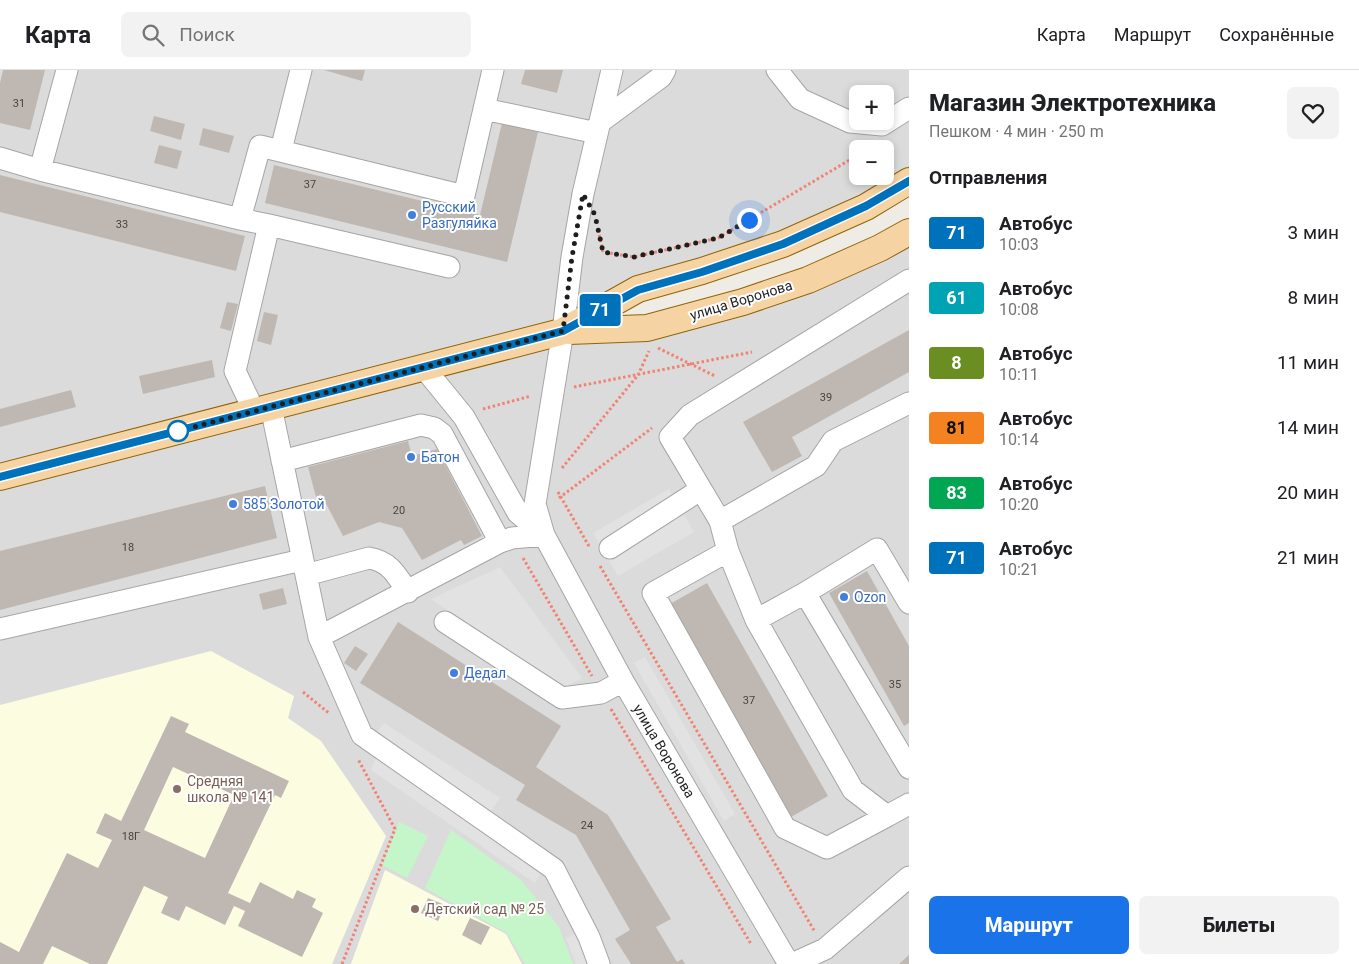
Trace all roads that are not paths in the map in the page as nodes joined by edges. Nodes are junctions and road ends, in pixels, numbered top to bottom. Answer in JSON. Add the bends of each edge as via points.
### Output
{"nodes":[{"id":1,"x":67,"y":70,"type":"edge"},
{"id":2,"x":301,"y":70,"type":"edge"},
{"id":3,"x":493,"y":70,"type":"edge"},
{"id":4,"x":612,"y":70,"type":"edge"},
{"id":5,"x":665,"y":70,"type":"edge"},
{"id":6,"x":777,"y":70,"type":"edge"},
{"id":7,"x":909,"y":108,"type":"edge"},
{"id":8,"x":484,"y":109,"type":"junction"},
{"id":9,"x":599,"y":128,"type":"junction"},
{"id":10,"x":281,"y":150,"type":"junction"},
{"id":11,"x":0,"y":158,"type":"edge"},
{"id":12,"x":40,"y":170,"type":"junction"},
{"id":13,"x":909,"y":181,"type":"edge"},
{"id":14,"x":240,"y":219,"type":"junction"},
{"id":15,"x":269,"y":225,"type":"junction"},
{"id":16,"x":909,"y":232,"type":"edge"},
{"id":17,"x":449,"y":267,"type":"dead end"},
{"id":18,"x":909,"y":280,"type":"edge"},
{"id":19,"x":562,"y":331,"type":"junction"},
{"id":20,"x":424,"y":368,"type":"junction"},
{"id":21,"x":909,"y":403,"type":"edge"},
{"id":22,"x":262,"y":409,"type":"junction"},
{"id":23,"x":282,"y":461,"type":"junction"},
{"id":24,"x":0,"y":477,"type":"edge"},
{"id":25,"x":700,"y":490,"type":"junction"},
{"id":26,"x":720,"y":521,"type":"junction"},
{"id":27,"x":544,"y":535,"type":"junction"},
{"id":28,"x":506,"y":540,"type":"junction"},
{"id":29,"x":728,"y":551,"type":"junction"},
{"id":30,"x":599,"y":552,"type":"road end"},
{"id":31,"x":304,"y":567,"type":"junction"},
{"id":32,"x":408,"y":592,"type":"junction"},
{"id":33,"x":805,"y":593,"type":"junction"},
{"id":34,"x":909,"y":603,"type":"edge"},
{"id":35,"x":756,"y":620,"type":"junction"},
{"id":36,"x":445,"y":622,"type":"dead end"},
{"id":37,"x":0,"y":629,"type":"edge"},
{"id":38,"x":319,"y":637,"type":"junction"},
{"id":39,"x":623,"y":680,"type":"junction"},
{"id":40,"x":905,"y":755,"type":"edge"},
{"id":41,"x":909,"y":804,"type":"edge"},
{"id":42,"x":887,"y":816,"type":"junction"},
{"id":43,"x":909,"y":877,"type":"edge"},
{"id":44,"x":598,"y":964,"type":"edge"},
{"id":45,"x":790,"y":964,"type":"edge"}],
"edges":[{"from":1,"to":12,"type":"street"},
{"from":2,"to":10,"type":"street"},
{"from":3,"to":8,"type":"street"},
{"from":4,"to":9,"type":"street"},
{"from":5,"to":9,"type":"street"},
{"from":6,"to":7,"type":"street","via":[[800,99],[850,122],[882,125]]},
{"from":8,"to":9,"type":"street"},
{"from":8,"to":10,"type":"street","via":[[464,196]]},
{"from":9,"to":19,"type":"street","via":[[583,194]]},
{"from":10,"to":14,"type":"street","via":[[260,146]]},
{"from":11,"to":12,"type":"street"},
{"from":12,"to":14,"type":"street"},
{"from":13,"to":19,"type":"main road","name":"улица Воронова","via":[[866,206],[783,244],[638,290]]},
{"from":14,"to":15,"type":"street"},
{"from":15,"to":17,"type":"street"},
{"from":15,"to":22,"type":"street","via":[[235,371]]},
{"from":16,"to":19,"type":"main road","name":"улица Воронова","via":[[808,280],[743,302],[647,328]]},
{"from":18,"to":25,"type":"street","via":[[690,415],[670,437]]},
{"from":19,"to":20,"type":"main road","name":"улица Воронова"},
{"from":19,"to":27,"type":"street","name":"улица Воронова","via":[[535,504]]},
{"from":20,"to":22,"type":"main road","name":"улица Воронова"},
{"from":20,"to":27,"type":"street","name":"улица Воронова","via":[[464,417],[518,513]]},
{"from":21,"to":26,"type":"street","via":[[833,441],[816,466]]},
{"from":22,"to":23,"type":"street"},
{"from":22,"to":24,"type":"main road","name":"улица Воронова"},
{"from":23,"to":28,"type":"street","via":[[421,425],[430,426],[442,434]]},
{"from":23,"to":31,"type":"street"},
{"from":25,"to":26,"type":"street"},
{"from":25,"to":30,"type":"street"},
{"from":26,"to":29,"type":"street"},
{"from":27,"to":28,"type":"street"},
{"from":27,"to":39,"type":"street","name":"улица Воронова"},
{"from":28,"to":32,"type":"street"},
{"from":29,"to":35,"type":"street"},
{"from":29,"to":42,"type":"street","via":[[653,593],[785,828],[827,848]]},
{"from":31,"to":32,"type":"street","via":[[369,558],[378,560],[389,566]]},
{"from":31,"to":37,"type":"street"},
{"from":31,"to":38,"type":"street"},
{"from":32,"to":38,"type":"street"},
{"from":33,"to":34,"type":"street","via":[[877,549]]},
{"from":33,"to":35,"type":"street"},
{"from":33,"to":40,"type":"street"},
{"from":35,"to":42,"type":"street","via":[[853,790]]},
{"from":36,"to":39,"type":"street","via":[[562,698],[601,693]]},
{"from":38,"to":44,"type":"street","via":[[362,735],[554,869],[589,936]]},
{"from":39,"to":45,"type":"street","name":"улица Воронова"},
{"from":41,"to":42,"type":"street"},
{"from":43,"to":45,"type":"street","via":[[825,949]]}]}
